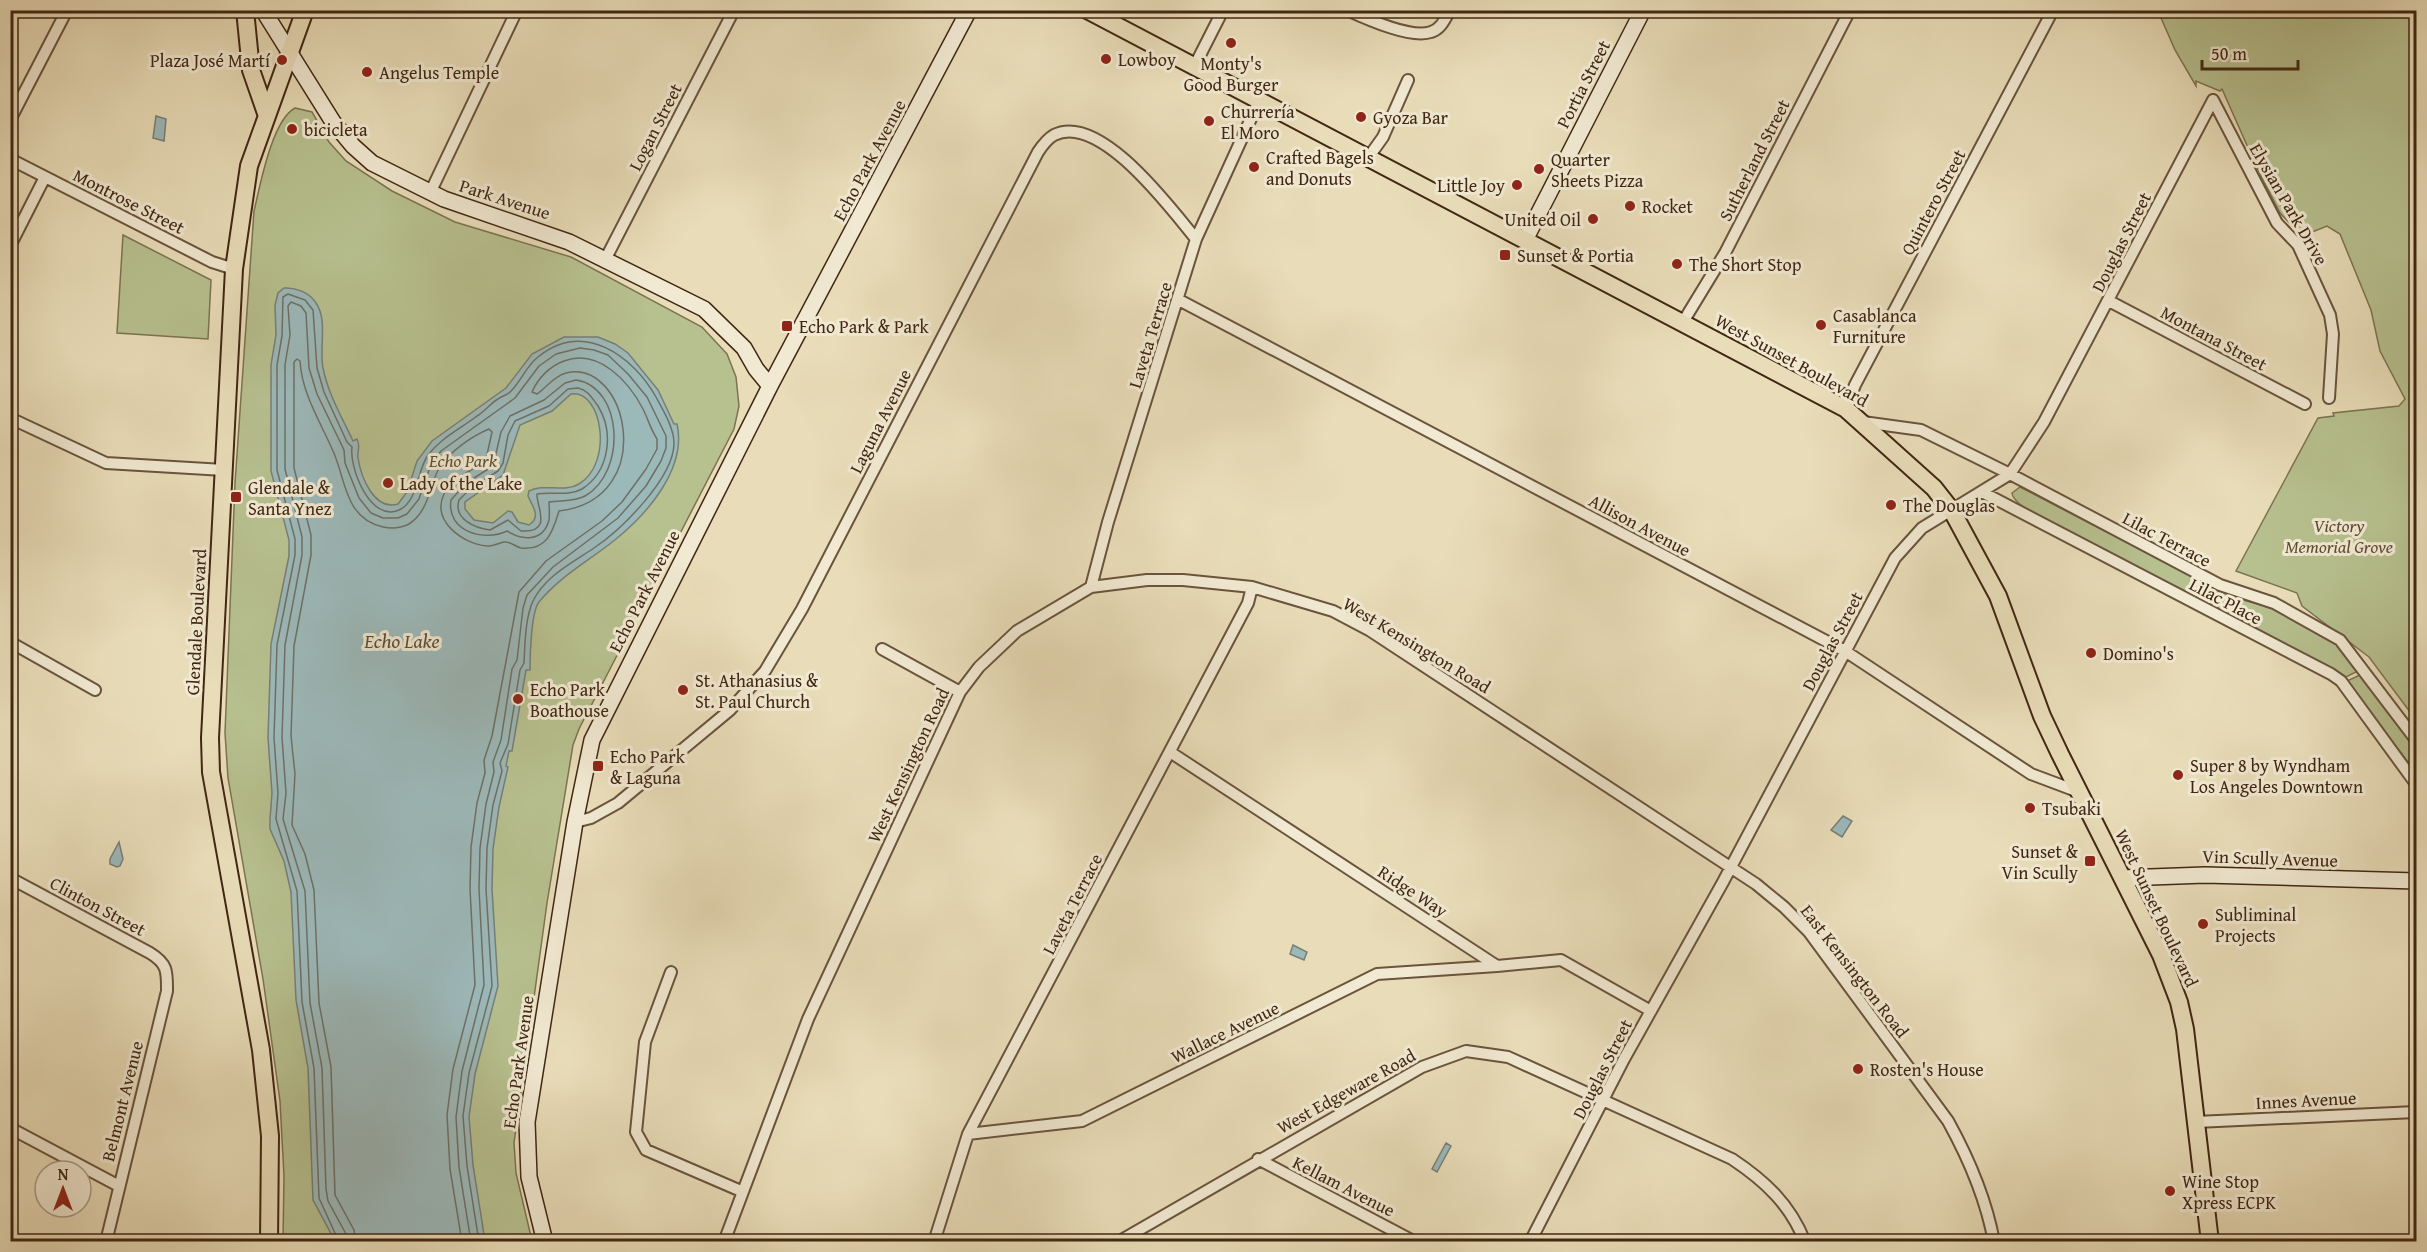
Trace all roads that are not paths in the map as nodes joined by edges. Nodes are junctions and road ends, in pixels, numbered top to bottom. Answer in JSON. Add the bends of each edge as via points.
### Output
{"nodes":[{"id":1,"x":67,"y":10,"type":"edge"},
{"id":2,"x":245,"y":10,"type":"edge"},
{"id":3,"x":263,"y":10,"type":"edge"},
{"id":4,"x":305,"y":10,"type":"edge"},
{"id":5,"x":517,"y":10,"type":"edge"},
{"id":6,"x":734,"y":10,"type":"edge"},
{"id":7,"x":969,"y":10,"type":"edge"},
{"id":8,"x":1087,"y":10,"type":"edge"},
{"id":9,"x":1223,"y":10,"type":"edge"},
{"id":10,"x":1347,"y":10,"type":"edge"},
{"id":11,"x":1449,"y":10,"type":"edge"},
{"id":12,"x":1643,"y":10,"type":"edge"},
{"id":13,"x":1850,"y":10,"type":"edge"},
{"id":14,"x":2053,"y":10,"type":"edge"},
{"id":15,"x":289,"y":54,"type":"junction"},
{"id":16,"x":1194,"y":67,"type":"junction"},
{"id":17,"x":1408,"y":80,"type":"dead end"},
{"id":18,"x":2213,"y":100,"type":"joint"},
{"id":19,"x":1259,"y":101,"type":"junction"},
{"id":20,"x":267,"y":116,"type":"junction"},
{"id":21,"x":10,"y":120,"type":"edge"},
{"id":22,"x":1368,"y":158,"type":"junction"},
{"id":23,"x":10,"y":159,"type":"edge"},
{"id":24,"x":45,"y":177,"type":"junction"},
{"id":25,"x":430,"y":193,"type":"junction"},
{"id":26,"x":1196,"y":239,"type":"junction"},
{"id":27,"x":1525,"y":240,"type":"junction"},
{"id":28,"x":10,"y":246,"type":"edge"},
{"id":29,"x":605,"y":260,"type":"junction"},
{"id":30,"x":234,"y":269,"type":"junction"},
{"id":31,"x":1179,"y":300,"type":"junction"},
{"id":32,"x":2109,"y":301,"type":"junction"},
{"id":33,"x":1683,"y":322,"type":"junction"},
{"id":34,"x":770,"y":386,"type":"junction"},
{"id":35,"x":2329,"y":398,"type":"dead end"},
{"id":36,"x":2304,"y":404,"type":"dead end"},
{"id":37,"x":1846,"y":409,"type":"junction"},
{"id":38,"x":10,"y":418,"type":"edge"},
{"id":39,"x":1863,"y":422,"type":"junction"},
{"id":40,"x":224,"y":470,"type":"junction"},
{"id":41,"x":2010,"y":474,"type":"junction"},
{"id":42,"x":1982,"y":492,"type":"junction"},
{"id":43,"x":1952,"y":511,"type":"junction"},
{"id":44,"x":1091,"y":587,"type":"junction"},
{"id":45,"x":1252,"y":587,"type":"junction"},
{"id":46,"x":10,"y":642,"type":"edge"},
{"id":47,"x":882,"y":649,"type":"dead end"},
{"id":48,"x":1845,"y":651,"type":"junction"},
{"id":49,"x":95,"y":690,"type":"dead end"},
{"id":50,"x":960,"y":692,"type":"junction"},
{"id":51,"x":2416,"y":740,"type":"edge"},
{"id":52,"x":1170,"y":752,"type":"junction"},
{"id":53,"x":2416,"y":784,"type":"edge"},
{"id":54,"x":2079,"y":792,"type":"junction"},
{"id":55,"x":575,"y":822,"type":"junction"},
{"id":56,"x":1731,"y":867,"type":"junction"},
{"id":57,"x":10,"y":878,"type":"edge"},
{"id":58,"x":2123,"y":878,"type":"junction"},
{"id":59,"x":2416,"y":881,"type":"edge"},
{"id":60,"x":1497,"y":966,"type":"junction"},
{"id":61,"x":167,"y":968,"type":"joint"},
{"id":62,"x":671,"y":972,"type":"dead end"},
{"id":63,"x":1651,"y":1011,"type":"junction"},
{"id":64,"x":1604,"y":1100,"type":"junction"},
{"id":65,"x":2416,"y":1112,"type":"edge"},
{"id":66,"x":2196,"y":1122,"type":"junction"},
{"id":67,"x":10,"y":1128,"type":"edge"},
{"id":68,"x":968,"y":1134,"type":"junction"},
{"id":69,"x":1258,"y":1159,"type":"junction"},
{"id":70,"x":118,"y":1186,"type":"junction"},
{"id":71,"x":741,"y":1191,"type":"junction"},
{"id":72,"x":106,"y":1242,"type":"edge"},
{"id":73,"x":269,"y":1242,"type":"edge"},
{"id":74,"x":545,"y":1242,"type":"edge"},
{"id":75,"x":724,"y":1242,"type":"edge"},
{"id":76,"x":934,"y":1242,"type":"edge"},
{"id":77,"x":1118,"y":1242,"type":"edge"},
{"id":78,"x":1415,"y":1242,"type":"edge"},
{"id":79,"x":1530,"y":1242,"type":"edge"},
{"id":80,"x":1805,"y":1242,"type":"edge"},
{"id":81,"x":1994,"y":1242,"type":"edge"},
{"id":82,"x":2210,"y":1242,"type":"edge"}],
"edges":[{"from":1,"to":21,"type":"street"},
{"from":2,"to":20,"type":"main road","via":[[250,70]]},
{"from":3,"to":15,"type":"street","name":"Park Avenue"},
{"from":4,"to":15,"type":"main road","name":"Glendale Boulevard"},
{"from":5,"to":25,"type":"street"},
{"from":6,"to":29,"type":"street","name":"Logan Street"},
{"from":7,"to":34,"type":"street","name":"Echo Park Avenue"},
{"from":8,"to":16,"type":"main road","name":"West Sunset Boulevard"},
{"from":9,"to":16,"type":"street"},
{"from":10,"to":11,"type":"street","via":[[1417,33],[1432,32],[1441,26]]},
{"from":12,"to":27,"type":"street","name":"Portia Street"},
{"from":13,"to":33,"type":"street","name":"Sutherland Street","via":[[1725,253]]},
{"from":14,"to":37,"type":"street","name":"Quintero Street"},
{"from":15,"to":20,"type":"main road","name":"Glendale Boulevard"},
{"from":15,"to":25,"type":"street","name":"Park Avenue","via":[[353,146],[372,163]]},
{"from":16,"to":19,"type":"main road","name":"West Sunset Boulevard"},
{"from":17,"to":22,"type":"street","via":[[1383,137]]},
{"from":18,"to":32,"type":"street","name":"Douglas Street"},
{"from":18,"to":35,"type":"street","name":"Elysian Park Drive","via":[[2277,223],[2298,245],[2330,315],[2333,334]]},
{"from":19,"to":22,"type":"main road","name":"West Sunset Boulevard"},
{"from":19,"to":26,"type":"street","name":"Laveta Terrace"},
{"from":20,"to":30,"type":"main road","name":"Glendale Boulevard","via":[[249,166]]},
{"from":22,"to":27,"type":"main road","name":"West Sunset Boulevard"},
{"from":23,"to":24,"type":"street","name":"Montrose Street"},
{"from":24,"to":28,"type":"street"},
{"from":24,"to":30,"type":"street","name":"Montrose Street","via":[[212,262]]},
{"from":25,"to":29,"type":"street","name":"Park Avenue","via":[[478,213],[530,227]]},
{"from":26,"to":31,"type":"street","name":"Laveta Terrace"},
{"from":26,"to":55,"type":"street","name":"Laguna Avenue","via":[[1145,180],[1110,147],[1065,132],[1046,141],[802,609],[765,671],[730,710],[618,803]]},
{"from":27,"to":33,"type":"main road","name":"West Sunset Boulevard"},
{"from":29,"to":34,"type":"street","name":"Park Avenue","via":[[704,309],[744,348]]},
{"from":30,"to":40,"type":"main road","name":"Glendale Boulevard"},
{"from":31,"to":44,"type":"street","name":"Laveta Terrace"},
{"from":31,"to":48,"type":"street","name":"Allison Avenue"},
{"from":32,"to":36,"type":"street","name":"Montana Street"},
{"from":32,"to":41,"type":"street","name":"Douglas Street","via":[[2044,422]]},
{"from":33,"to":37,"type":"main road","name":"West Sunset Boulevard"},
{"from":34,"to":55,"type":"street","name":"Echo Park Avenue","via":[[601,719],[587,759]]},
{"from":37,"to":39,"type":"main road","name":"West Sunset Boulevard"},
{"from":38,"to":40,"type":"street","via":[[106,463]]},
{"from":39,"to":41,"type":"street","name":"Lilac Terrace","via":[[1921,430]]},
{"from":39,"to":43,"type":"main road","name":"West Sunset Boulevard","via":[[1934,488]]},
{"from":40,"to":73,"type":"main road","name":"Glendale Boulevard","via":[[211,772],[261,1050],[270,1136]]},
{"from":41,"to":42,"type":"street","name":"Douglas Street"},
{"from":41,"to":51,"type":"street","name":"Lilac Terrace","via":[[2220,585],[2274,603],[2340,640]]},
{"from":42,"to":43,"type":"street","name":"Douglas Street"},
{"from":42,"to":53,"type":"street","name":"Lilac Place","via":[[2331,674],[2341,681]]},
{"from":43,"to":48,"type":"street","name":"Douglas Street","via":[[1922,528],[1901,550]]},
{"from":43,"to":54,"type":"main road","name":"West Sunset Boulevard","via":[[1998,596],[2042,716]]},
{"from":44,"to":45,"type":"street","name":"West Kensington Road","via":[[1147,580]]},
{"from":44,"to":50,"type":"street","name":"West Kensington Road","via":[[1017,631],[979,667]]},
{"from":45,"to":52,"type":"street","name":"Laveta Terrace","via":[[1248,603]]},
{"from":45,"to":56,"type":"street","name":"West Kensington Road","via":[[1333,611],[1369,630]]},
{"from":46,"to":49,"type":"street"},
{"from":47,"to":50,"type":"street"},
{"from":48,"to":54,"type":"street","name":"Allison Avenue","via":[[2031,774]]},
{"from":48,"to":56,"type":"street","name":"Douglas Street"},
{"from":50,"to":71,"type":"street","name":"West Kensington Road","via":[[807,1019]]},
{"from":52,"to":60,"type":"street","name":"Ridge Way"},
{"from":52,"to":68,"type":"street","name":"Laveta Terrace"},
{"from":54,"to":58,"type":"main road","name":"West Sunset Boulevard"},
{"from":55,"to":74,"type":"street","name":"Echo Park Avenue","via":[[526,1140],[529,1176]]},
{"from":56,"to":63,"type":"street","name":"Douglas Street"},
{"from":56,"to":81,"type":"street","name":"East Kensington Road","via":[[1784,907],[1809,932],[1948,1121],[1980,1188]]},
{"from":57,"to":61,"type":"street","name":"Clinton Street","via":[[150,953]]},
{"from":58,"to":59,"type":"street","name":"Vin Scully Avenue","via":[[2194,875]]},
{"from":58,"to":66,"type":"main road","name":"West Sunset Boulevard","via":[[2179,1002]]},
{"from":60,"to":63,"type":"street","via":[[1561,960]]},
{"from":60,"to":68,"type":"street","name":"Wallace Avenue","via":[[1377,974],[1082,1121]]},
{"from":61,"to":70,"type":"street","name":"Belmont Avenue","via":[[167,991]]},
{"from":62,"to":71,"type":"street","via":[[645,1042],[636,1132],[646,1150]]},
{"from":63,"to":64,"type":"street","name":"Douglas Street"},
{"from":64,"to":69,"type":"street","name":"West Edgeware Road","via":[[1508,1056],[1466,1051],[1422,1067]]},
{"from":64,"to":79,"type":"street","name":"Douglas Street"},
{"from":64,"to":80,"type":"street","name":"West Edgeware Road","via":[[1732,1159],[1763,1180],[1783,1201]]},
{"from":65,"to":66,"type":"street","name":"Innes Avenue"},
{"from":66,"to":82,"type":"main road","name":"West Sunset Boulevard"},
{"from":67,"to":70,"type":"street"},
{"from":68,"to":76,"type":"street","name":"Laveta Terrace"},
{"from":69,"to":77,"type":"street","name":"West Edgeware Road"},
{"from":69,"to":78,"type":"street","name":"Kellam Avenue"},
{"from":70,"to":72,"type":"street","name":"Belmont Avenue"},
{"from":71,"to":75,"type":"street","name":"West Kensington Road"}]}
